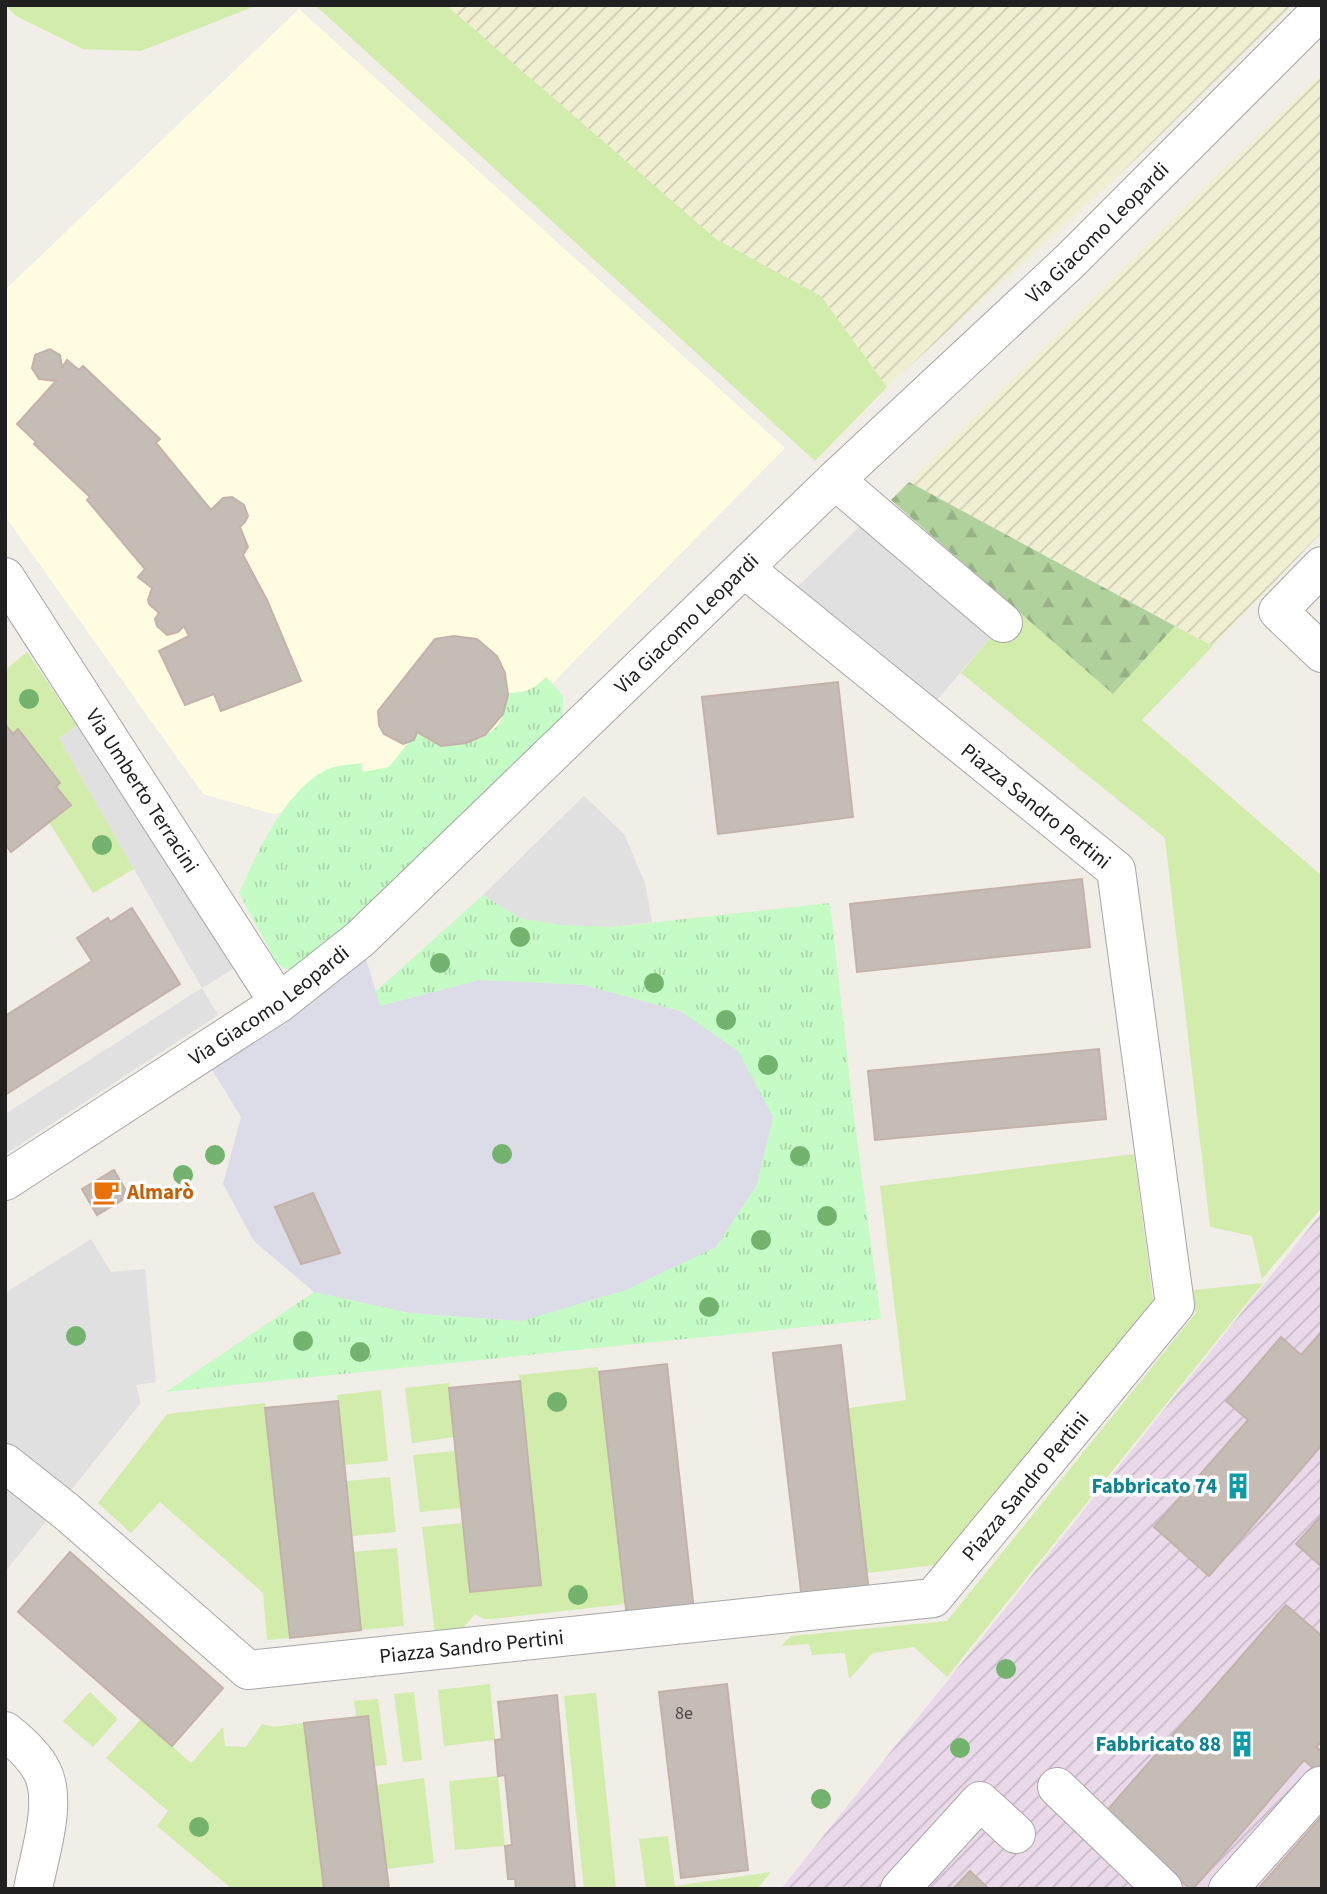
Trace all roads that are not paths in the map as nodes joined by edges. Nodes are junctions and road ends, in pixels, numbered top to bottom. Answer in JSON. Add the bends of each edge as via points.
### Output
{"nodes":[{"id":1,"x":1322,"y":9,"type":"edge"},
{"id":2,"x":835,"y":480,"type":"junction"},
{"id":3,"x":1322,"y":566,"type":"edge"},
{"id":4,"x":744,"y":569,"type":"junction"},
{"id":5,"x":5,"y":577,"type":"edge"},
{"id":6,"x":1003,"y":623,"type":"dead end"},
{"id":7,"x":1322,"y":653,"type":"edge"},
{"id":8,"x":279,"y":1003,"type":"junction"},
{"id":9,"x":5,"y":1181,"type":"edge"},
{"id":10,"x":5,"y":1463,"type":"edge"},
{"id":11,"x":5,"y":1731,"type":"edge"},
{"id":12,"x":1320,"y":1786,"type":"dead end"},
{"id":13,"x":1056,"y":1787,"type":"dead end"},
{"id":14,"x":1016,"y":1834,"type":"dead end"},
{"id":15,"x":33,"y":1889,"type":"edge"},
{"id":16,"x":900,"y":1889,"type":"edge"},
{"id":17,"x":1164,"y":1889,"type":"edge"},
{"id":18,"x":1228,"y":1889,"type":"edge"}],
"edges":[{"from":1,"to":2,"type":"street","name":"Via Giacomo Leopardi","via":[[1070,261]]},
{"from":2,"to":4,"type":"street","name":"Via Giacomo Leopardi"},
{"from":2,"to":6,"type":"street"},
{"from":3,"to":7,"type":"street","via":[[1278,611]]},
{"from":4,"to":8,"type":"street","name":"Via Giacomo Leopardi","via":[[360,939]]},
{"from":4,"to":10,"type":"street","name":"Piazza Sandro Pertini","via":[[1116,870],[1175,1305],[933,1598],[248,1670]]},
{"from":5,"to":8,"type":"street","name":"Via Umberto Terracini"},
{"from":8,"to":9,"type":"street","name":"Via Giacomo Leopardi"},
{"from":11,"to":15,"type":"street","via":[[43,1772],[50,1804]]},
{"from":12,"to":18,"type":"street"},
{"from":13,"to":17,"type":"street"},
{"from":14,"to":16,"type":"street","via":[[980,1801]]}]}
